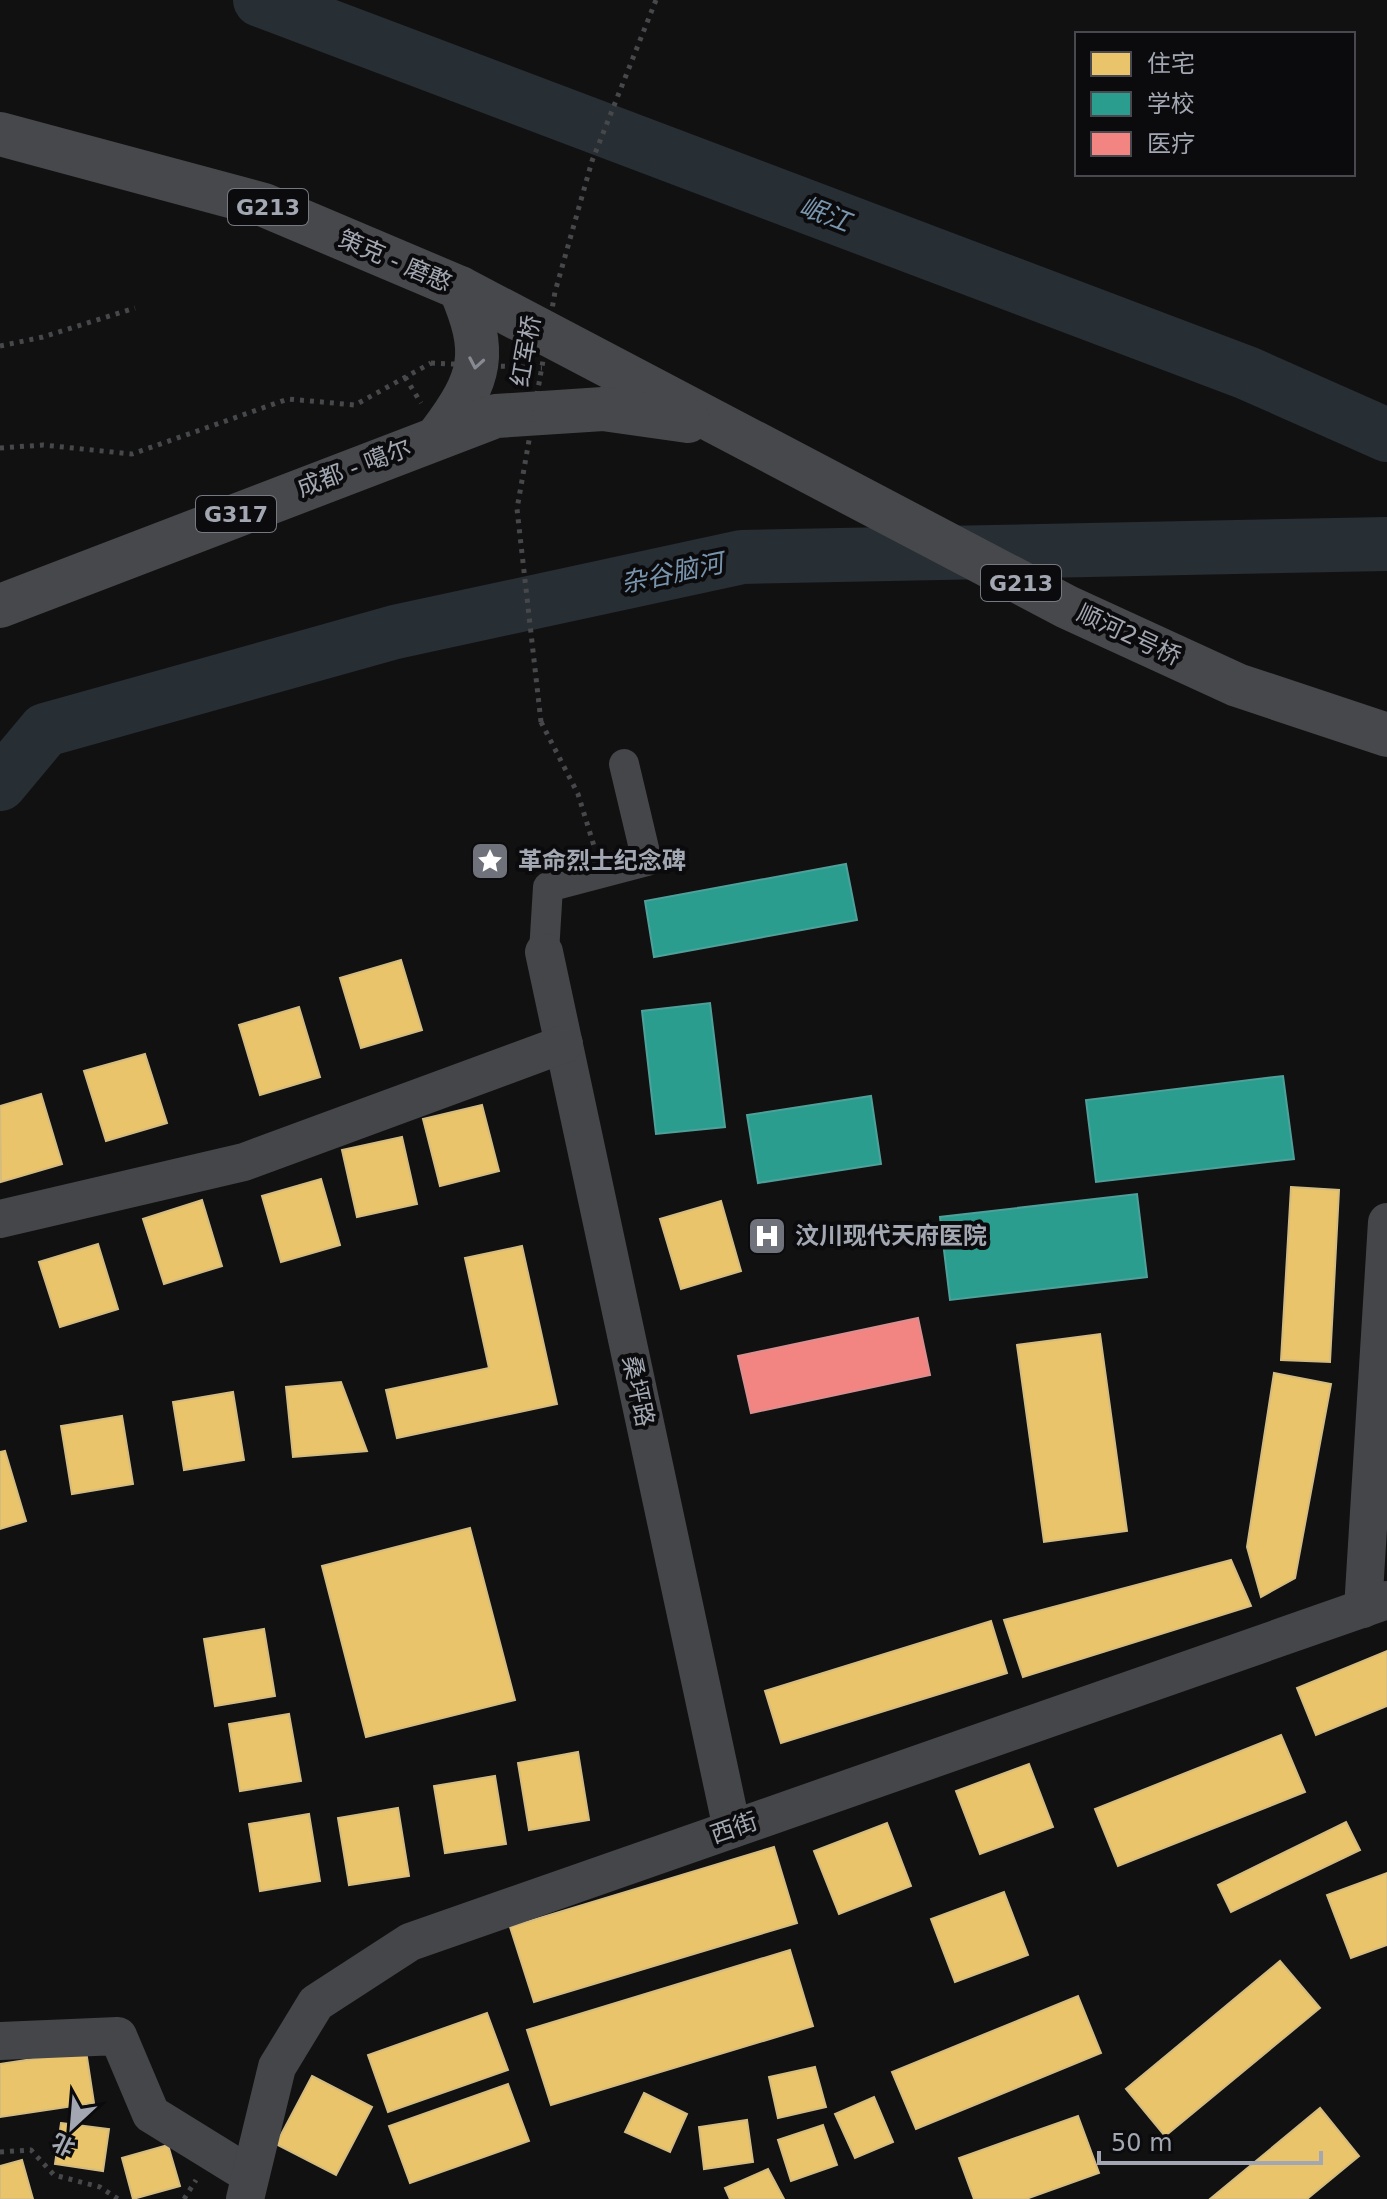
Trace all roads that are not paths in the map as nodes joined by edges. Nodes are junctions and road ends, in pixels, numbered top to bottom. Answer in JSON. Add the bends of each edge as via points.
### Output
{"nodes":[{"id":1,"x":0,"y":134,"type":"edge"},
{"id":2,"x":460,"y":288,"type":"junction"},
{"id":3,"x":722,"y":427,"type":"junction"},
{"id":4,"x":456,"y":429,"type":"junction"},
{"id":5,"x":0,"y":606,"type":"edge"},
{"id":6,"x":1387,"y":735,"type":"edge"},
{"id":7,"x":624,"y":764,"type":"dead end"},
{"id":8,"x":544,"y":952,"type":"joint"},
{"id":9,"x":564,"y":1044,"type":"junction"},
{"id":10,"x":0,"y":1219,"type":"edge"},
{"id":11,"x":1387,"y":1222,"type":"edge"},
{"id":12,"x":1375,"y":1604,"type":"edge"},
{"id":13,"x":732,"y":1829,"type":"junction"},
{"id":14,"x":0,"y":2041,"type":"edge"},
{"id":15,"x":247,"y":2187,"type":"edge"}],
"edges":[{"from":1,"to":2,"type":"highway","name":"策克 - 磨憨","number":"G213","via":[[264,205]]},
{"from":2,"to":3,"type":"highway","name":"策克 - 磨憨","number":"G213"},
{"from":2,"to":4,"type":"highway","one_way":true,"via":[[479,351]]},
{"from":3,"to":4,"type":"highway","name":"成都 - 噶尔","number":"G317","via":[[603,409],[496,416]]},
{"from":3,"to":6,"type":"highway","name":"顺河2号桥","number":"G213","via":[[1067,607],[1237,685]]},
{"from":4,"to":5,"type":"highway","name":"成都 - 噶尔","number":"G317"},
{"from":7,"to":8,"type":"street","via":[[647,861],[548,887]]},
{"from":8,"to":9,"type":"street","name":"桑坪路"},
{"from":9,"to":10,"type":"street","via":[[244,1162]]},
{"from":9,"to":13,"type":"street","name":"桑坪路"},
{"from":11,"to":12,"type":"street"},
{"from":12,"to":13,"type":"street","name":"西街"},
{"from":13,"to":15,"type":"street","name":"西街","via":[[410,1942],[316,2003],[277,2067]]},
{"from":14,"to":15,"type":"street","via":[[118,2036],[151,2114]]}]}
